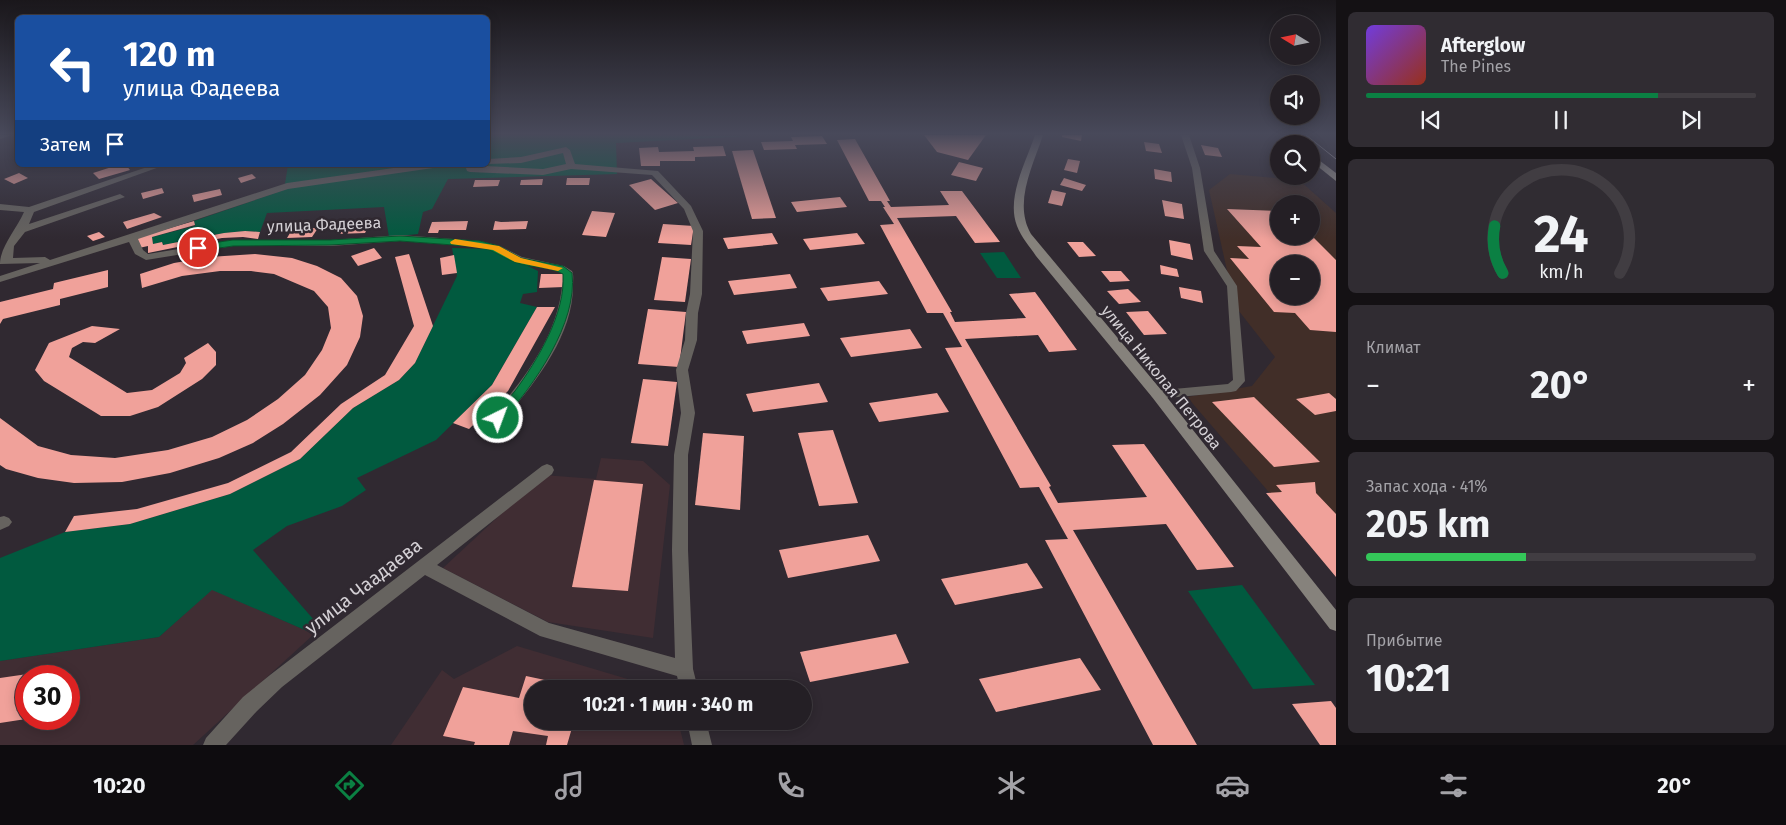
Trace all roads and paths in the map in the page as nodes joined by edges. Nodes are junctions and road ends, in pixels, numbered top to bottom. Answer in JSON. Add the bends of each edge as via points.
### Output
{"nodes":[{"id":1,"x":147,"y":170,"type":"edge"},
{"id":2,"x":400,"y":170,"type":"edge"},
{"id":3,"x":472,"y":170,"type":"edge"},
{"id":4,"x":548,"y":170,"type":"edge"},
{"id":5,"x":616,"y":170,"type":"edge"},
{"id":6,"x":1028,"y":170,"type":"edge"},
{"id":7,"x":1196,"y":170,"type":"edge"},
{"id":8,"x":120,"y":197,"type":"dead end"},
{"id":9,"x":0,"y":207,"type":"edge"},
{"id":10,"x":30,"y":210,"type":"junction"},
{"id":11,"x":21,"y":230,"type":"junction"},
{"id":12,"x":132,"y":238,"type":"junction"},
{"id":13,"x":55,"y":260,"type":"junction"},
{"id":14,"x":4,"y":261,"type":"edge"},
{"id":15,"x":0,"y":279,"type":"edge"},
{"id":16,"x":1157,"y":394,"type":"junction"},
{"id":17,"x":498,"y":418,"type":"dead end"},
{"id":18,"x":547,"y":470,"type":"dead end"},
{"id":19,"x":423,"y":566,"type":"junction"},
{"id":20,"x":1336,"y":623,"type":"edge"},
{"id":21,"x":684,"y":669,"type":"junction"},
{"id":22,"x":687,"y":680,"type":"edge"},
{"id":23,"x":698,"y":730,"type":"edge"},
{"id":24,"x":213,"y":745,"type":"edge"},
{"id":25,"x":702,"y":745,"type":"edge"}],
"edges":[{"from":1,"to":10,"type":"street"},
{"from":2,"to":12,"type":"street","via":[[287,186]]},
{"from":3,"to":4,"type":"street"},
{"from":5,"to":21,"type":"street","via":[[655,173],[688,208],[698,231],[691,340],[682,370],[688,414],[680,455]]},
{"from":6,"to":16,"type":"main road","name":"улица Николая Петрова","via":[[1018,211],[1021,225],[1040,254]]},
{"from":7,"to":16,"type":"street","via":[[1209,251],[1232,286],[1238,382],[1231,388]]},
{"from":8,"to":11,"type":"street"},
{"from":9,"to":10,"type":"street"},
{"from":10,"to":11,"type":"street"},
{"from":11,"to":14,"type":"street","via":[[8,245]]},
{"from":12,"to":13,"type":"street"},
{"from":12,"to":17,"type":"street","name":"улица Фадеева","via":[[139,252],[146,257],[233,243],[330,243],[400,238],[496,248],[519,260],[560,268],[568,273],[568,283],[555,334],[519,394]]},
{"from":13,"to":14,"type":"street"},
{"from":13,"to":15,"type":"street"},
{"from":16,"to":20,"type":"main road","name":"улица Николая Петрова"},
{"from":18,"to":19,"type":"street","name":"улица Чаадаева"},
{"from":19,"to":21,"type":"street","via":[[546,630]]},
{"from":19,"to":24,"type":"street","name":"улица Чаадаева","via":[[276,681]]},
{"from":21,"to":22,"type":"street"},
{"from":23,"to":25,"type":"street"}]}
